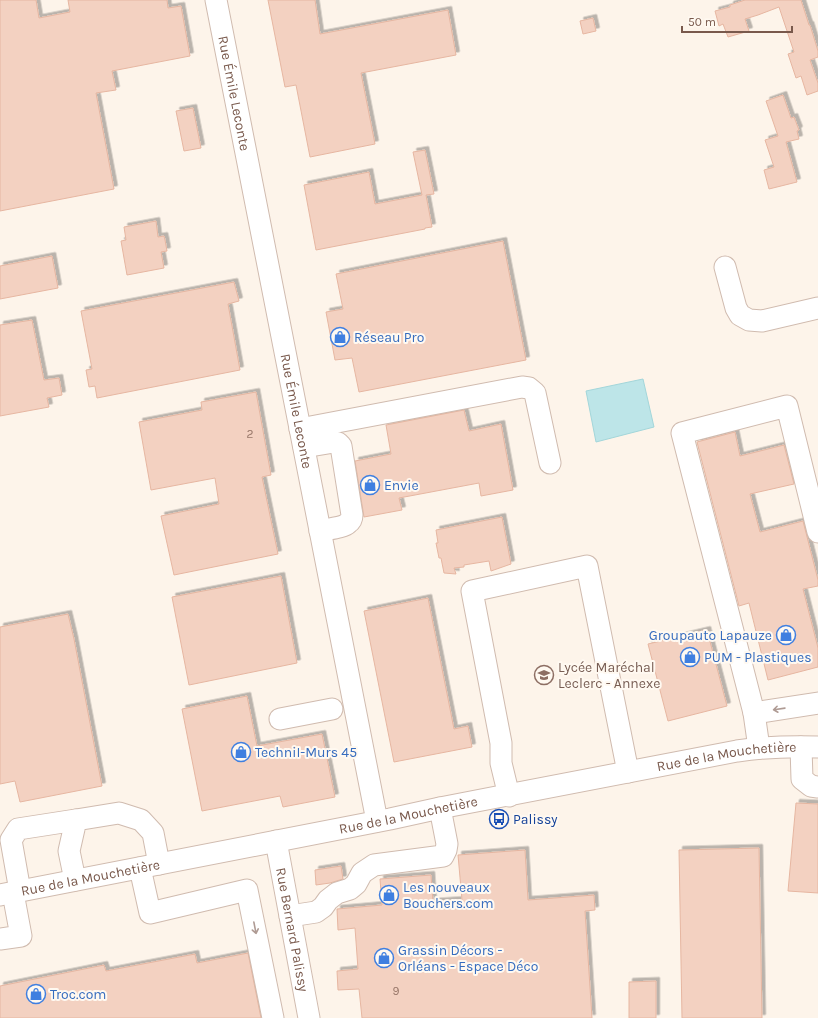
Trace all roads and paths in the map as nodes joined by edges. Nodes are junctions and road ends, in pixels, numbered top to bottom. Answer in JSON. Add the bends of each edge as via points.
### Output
{"nodes":[{"id":1,"x":216,"y":0,"type":"edge"},
{"id":2,"x":725,"y":267,"type":"dead end"},
{"id":3,"x":818,"y":308,"type":"edge"},
{"id":4,"x":302,"y":438,"type":"junction"},
{"id":5,"x":550,"y":462,"type":"dead end"},
{"id":6,"x":320,"y":531,"type":"junction"},
{"id":7,"x":818,"y":532,"type":"edge"},
{"id":8,"x":818,"y":703,"type":"edge"},
{"id":9,"x":332,"y":708,"type":"dead end"},
{"id":10,"x":754,"y":713,"type":"junction"},
{"id":11,"x":280,"y":718,"type":"dead end"},
{"id":12,"x":809,"y":747,"type":"edge"},
{"id":13,"x":758,"y":748,"type":"junction"},
{"id":14,"x":628,"y":772,"type":"junction"},
{"id":15,"x":818,"y":787,"type":"edge"},
{"id":16,"x":509,"y":796,"type":"junction"},
{"id":17,"x":440,"y":808,"type":"junction"},
{"id":18,"x":76,"y":820,"type":"junction"},
{"id":19,"x":377,"y":821,"type":"junction"},
{"id":20,"x":276,"y":841,"type":"junction"},
{"id":21,"x":150,"y":866,"type":"junction"},
{"id":22,"x":75,"y":880,"type":"junction"},
{"id":23,"x":11,"y":893,"type":"edge"},
{"id":24,"x":290,"y":916,"type":"junction"},
{"id":25,"x":0,"y":939,"type":"edge"},
{"id":26,"x":273,"y":1018,"type":"edge"},
{"id":27,"x":309,"y":1018,"type":"edge"}],
"edges":[{"from":1,"to":4,"type":"street","name":"Rue Émile Leconte"},
{"from":2,"to":3,"type":"street","via":[[736,308],[740,315],[749,320],[762,321]]},
{"from":4,"to":5,"type":"street","via":[[522,387],[529,388],[535,393]]},
{"from":4,"to":6,"type":"street","name":"Rue Émile Leconte"},
{"from":4,"to":6,"type":"street","via":[[334,442],[341,446],[351,520],[344,526]]},
{"from":6,"to":19,"type":"street","name":"Rue Émile Leconte"},
{"from":7,"to":10,"type":"street","via":[[787,406],[682,433]]},
{"from":8,"to":10,"type":"street","one_way":true},
{"from":9,"to":11,"type":"street"},
{"from":10,"to":13,"type":"street"},
{"from":12,"to":13,"type":"street","name":"Rue de la Mouchetière"},
{"from":12,"to":15,"type":"street","via":[[802,779],[811,786]]},
{"from":13,"to":14,"type":"street","name":"Rue de la Mouchetière"},
{"from":14,"to":16,"type":"street","name":"Rue de la Mouchetière"},
{"from":14,"to":16,"type":"street","via":[[587,566],[472,591]]},
{"from":16,"to":17,"type":"street","name":"Rue de la Mouchetière"},
{"from":17,"to":19,"type":"street","name":"Rue de la Mouchetière"},
{"from":17,"to":24,"type":"street","via":[[447,844],[444,856],[374,866],[362,873],[350,889],[337,893],[316,912]]},
{"from":18,"to":21,"type":"street","via":[[119,813],[141,820],[153,833]]},
{"from":18,"to":22,"type":"street","via":[[69,851]]},
{"from":18,"to":23,"type":"street","via":[[18,829],[11,840]]},
{"from":19,"to":20,"type":"street","name":"Rue de la Mouchetière"},
{"from":20,"to":21,"type":"street","name":"Rue de la Mouchetière"},
{"from":20,"to":24,"type":"street","name":"Rue Bernard Palissy"},
{"from":21,"to":22,"type":"street","name":"Rue de la Mouchetière"},
{"from":21,"to":26,"type":"street","one_way":true,"via":[[150,913],[247,890]]},
{"from":22,"to":23,"type":"street","name":"Rue de la Mouchetière"},
{"from":23,"to":25,"type":"street","via":[[21,936]]},
{"from":24,"to":27,"type":"street","name":"Rue Bernard Palissy"}]}
